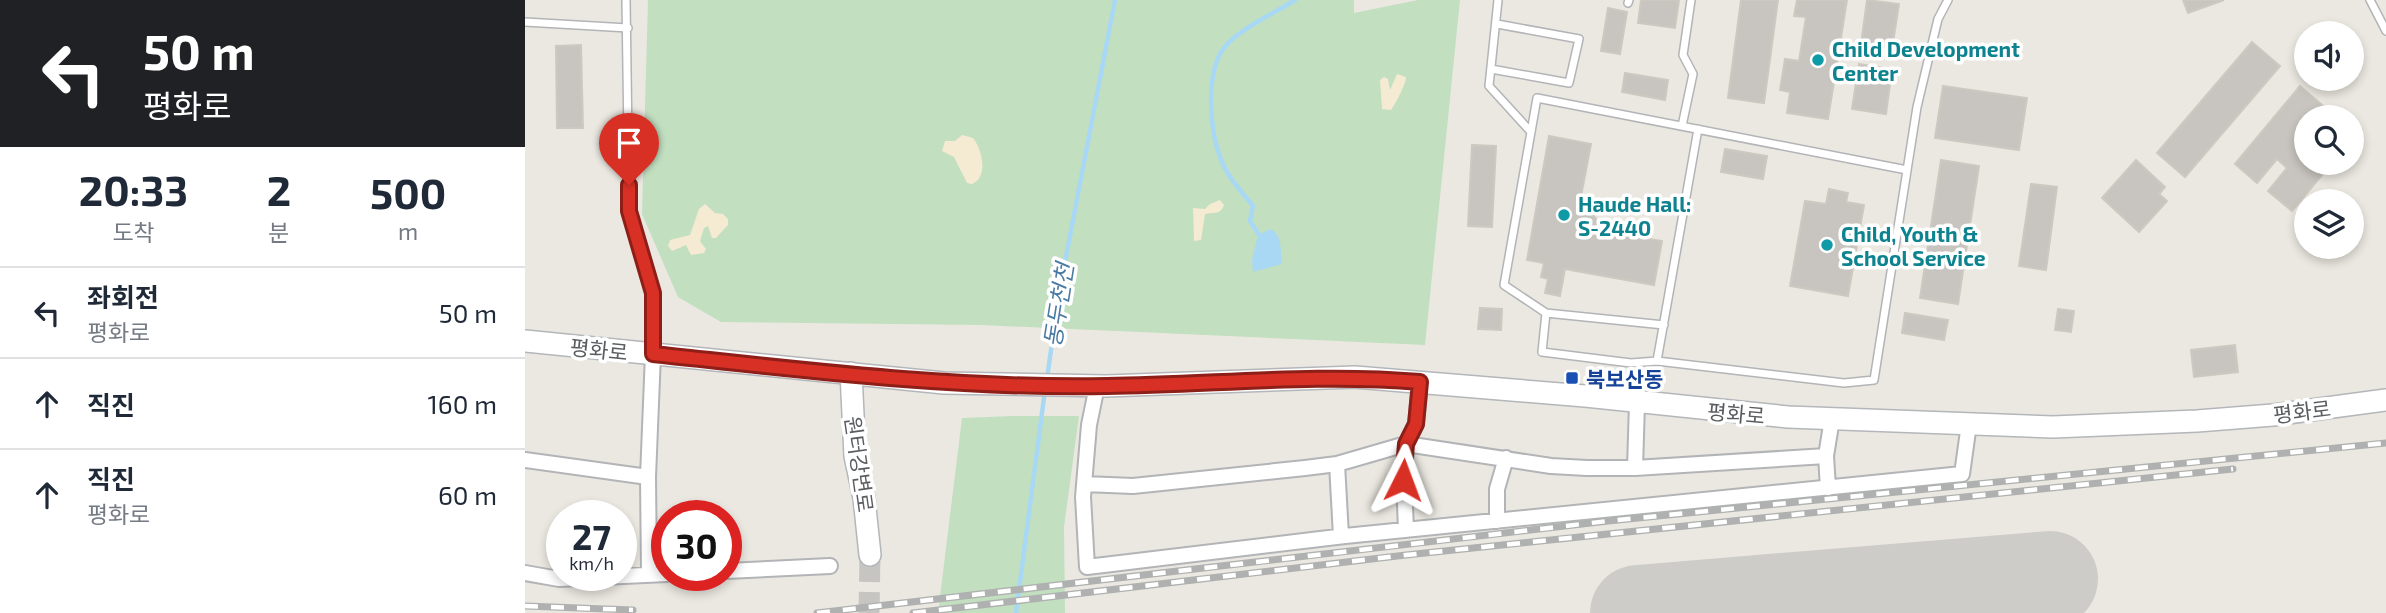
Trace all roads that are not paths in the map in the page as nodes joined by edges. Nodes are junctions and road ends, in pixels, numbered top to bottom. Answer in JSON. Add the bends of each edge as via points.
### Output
{"nodes":[{"id":1,"x":626,"y":0,"type":"edge"},
{"id":2,"x":1498,"y":0,"type":"edge"},
{"id":3,"x":1691,"y":0,"type":"edge"},
{"id":4,"x":1948,"y":0,"type":"edge"},
{"id":5,"x":2369,"y":0,"type":"edge"},
{"id":6,"x":525,"y":22,"type":"edge"},
{"id":7,"x":1497,"y":24,"type":"junction"},
{"id":8,"x":628,"y":28,"type":"junction"},
{"id":9,"x":2386,"y":31,"type":"edge"},
{"id":10,"x":1491,"y":69,"type":"junction"},
{"id":11,"x":1682,"y":125,"type":"junction"},
{"id":12,"x":1698,"y":129,"type":"junction"},
{"id":13,"x":1531,"y":132,"type":"junction"},
{"id":14,"x":1907,"y":170,"type":"junction"},
{"id":15,"x":1546,"y":313,"type":"junction"},
{"id":16,"x":1664,"y":325,"type":"junction"},
{"id":17,"x":525,"y":341,"type":"edge"},
{"id":18,"x":653,"y":354,"type":"junction"},
{"id":19,"x":1657,"y":361,"type":"junction"},
{"id":20,"x":851,"y":373,"type":"junction"},
{"id":21,"x":1420,"y":382,"type":"junction"},
{"id":22,"x":1092,"y":386,"type":"junction"},
{"id":23,"x":2386,"y":400,"type":"edge"},
{"id":24,"x":1637,"y":403,"type":"junction"},
{"id":25,"x":1832,"y":419,"type":"junction"},
{"id":26,"x":1969,"y":424,"type":"junction"},
{"id":27,"x":1406,"y":444,"type":"junction"},
{"id":28,"x":1826,"y":456,"type":"junction"},
{"id":29,"x":1506,"y":458,"type":"junction"},
{"id":30,"x":525,"y":460,"type":"edge"},
{"id":31,"x":1337,"y":464,"type":"junction"},
{"id":32,"x":1635,"y":468,"type":"junction"},
{"id":33,"x":648,"y":477,"type":"junction"},
{"id":34,"x":1084,"y":484,"type":"junction"},
{"id":35,"x":1828,"y":488,"type":"junction"},
{"id":36,"x":1497,"y":521,"type":"junction"},
{"id":37,"x":1406,"y":530,"type":"junction"},
{"id":38,"x":1341,"y":536,"type":"junction"},
{"id":39,"x":870,"y":555,"type":"tunnel mouth"},
{"id":40,"x":830,"y":566,"type":"dead end"},
{"id":41,"x":742,"y":570,"type":"edge"},
{"id":42,"x":525,"y":573,"type":"edge"},
{"id":43,"x":649,"y":575,"type":"joint"}],
"edges":[{"from":1,"to":8,"type":"lane"},
{"from":2,"to":7,"type":"lane"},
{"from":3,"to":11,"type":"lane","via":[[1683,55],[1693,74]]},
{"from":4,"to":14,"type":"lane","via":[[1938,19]]},
{"from":5,"to":9,"type":"lane"},
{"from":6,"to":8,"type":"lane"},
{"from":7,"to":10,"type":"lane"},
{"from":7,"to":10,"type":"lane","via":[[1579,39],[1569,83]]},
{"from":8,"to":18,"type":"lane","via":[[629,211],[653,293]]},
{"from":10,"to":13,"type":"lane","via":[[1489,86]]},
{"from":11,"to":12,"type":"lane"},
{"from":11,"to":13,"type":"lane","via":[[1537,98]]},
{"from":12,"to":14,"type":"lane"},
{"from":12,"to":16,"type":"lane"},
{"from":13,"to":15,"type":"lane","via":[[1504,285]]},
{"from":14,"to":19,"type":"lane","via":[[1874,380],[1844,383]]},
{"from":15,"to":16,"type":"lane"},
{"from":15,"to":19,"type":"lane","via":[[1542,352],[1632,363]]},
{"from":16,"to":19,"type":"lane"},
{"from":17,"to":18,"type":"main road","name":"평화로"},
{"from":18,"to":20,"type":"main road","name":"평화로"},
{"from":18,"to":33,"type":"street"},
{"from":20,"to":22,"type":"main road","name":"평화로","via":[[966,383]]},
{"from":20,"to":39,"type":"main road","name":"원터강변로","via":[[855,457]]},
{"from":21,"to":22,"type":"main road","name":"평화로","via":[[1355,377]]},
{"from":21,"to":24,"type":"main road","name":"평화로"},
{"from":21,"to":27,"type":"street","via":[[1416,424]]},
{"from":22,"to":34,"type":"street"},
{"from":23,"to":26,"type":"main road","name":"평화로","via":[[2273,415],[2097,427]]},
{"from":24,"to":25,"type":"main road","name":"평화로"},
{"from":24,"to":32,"type":"street"},
{"from":25,"to":26,"type":"main road","name":"평화로"},
{"from":25,"to":28,"type":"street"},
{"from":26,"to":35,"type":"street","via":[[1962,474]]},
{"from":27,"to":29,"type":"street"},
{"from":27,"to":31,"type":"street"},
{"from":27,"to":37,"type":"street"},
{"from":28,"to":32,"type":"street"},
{"from":28,"to":35,"type":"street"},
{"from":29,"to":32,"type":"street","via":[[1551,466]]},
{"from":29,"to":36,"type":"street","via":[[1497,489]]},
{"from":30,"to":33,"type":"street"},
{"from":31,"to":34,"type":"street","via":[[1133,486]]},
{"from":31,"to":38,"type":"street"},
{"from":33,"to":43,"type":"street"},
{"from":34,"to":38,"type":"street","via":[[1087,567]]},
{"from":35,"to":36,"type":"street"},
{"from":36,"to":37,"type":"street"},
{"from":37,"to":38,"type":"street"},
{"from":40,"to":41,"type":"street"},
{"from":42,"to":43,"type":"street","via":[[559,579]]}]}
